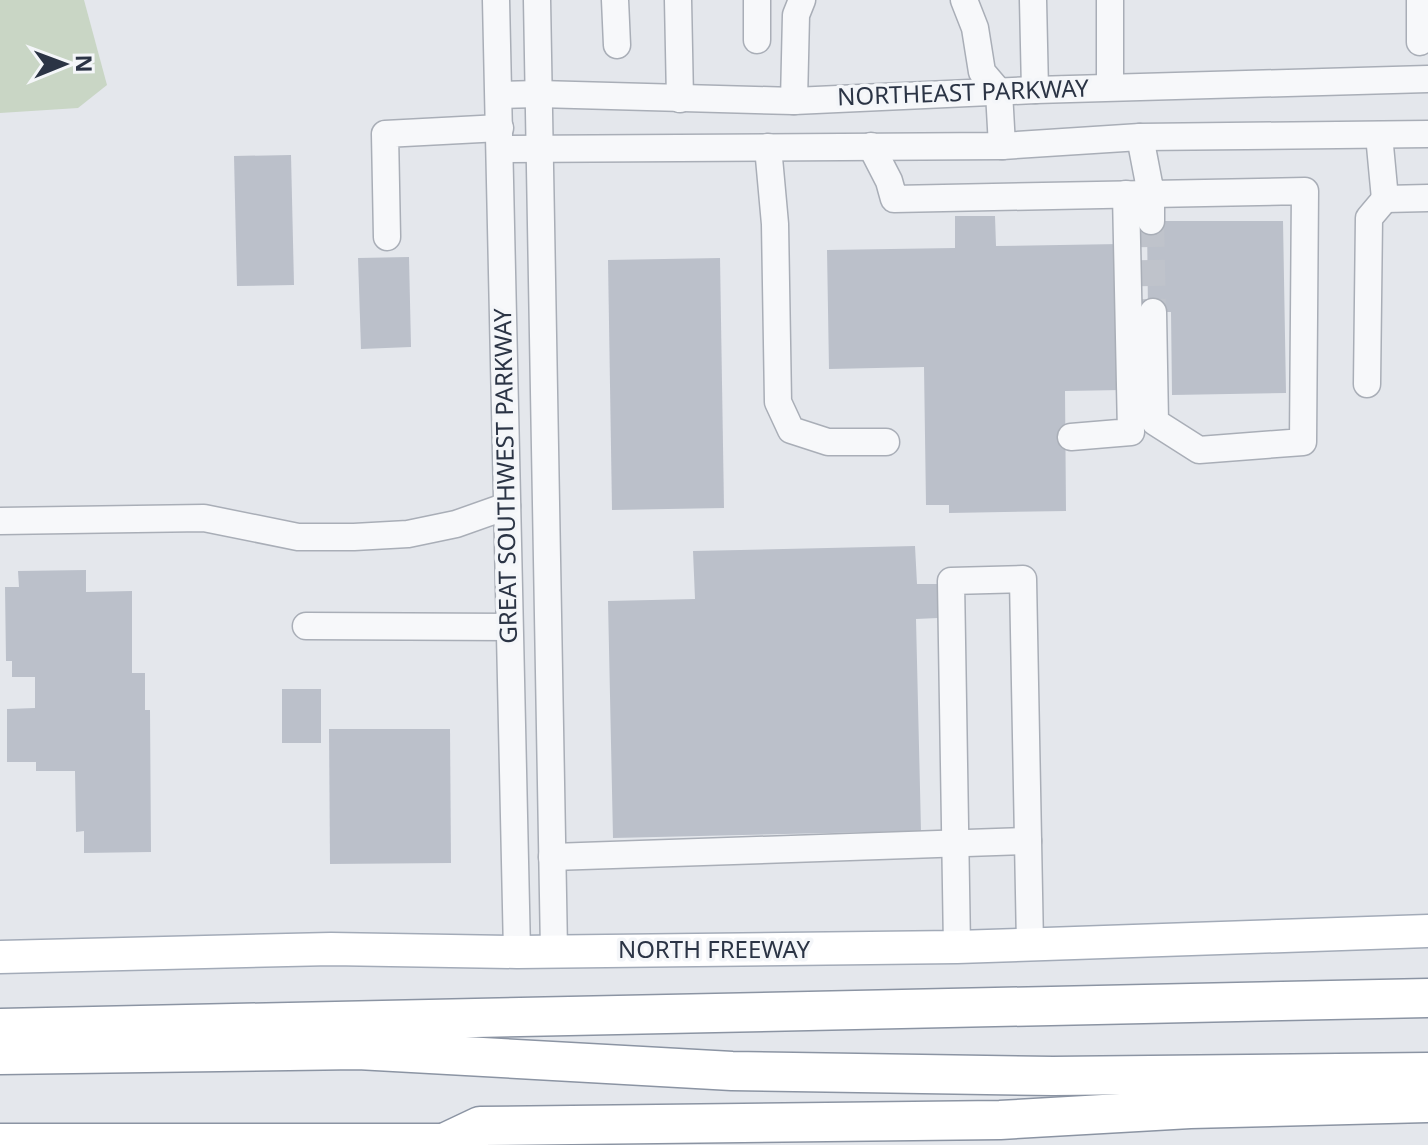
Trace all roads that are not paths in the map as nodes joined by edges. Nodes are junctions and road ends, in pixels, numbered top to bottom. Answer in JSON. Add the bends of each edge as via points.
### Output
{"nodes":[{"id":1,"x":496,"y":0,"type":"edge"},
{"id":2,"x":537,"y":0,"type":"edge"},
{"id":3,"x":615,"y":0,"type":"edge"},
{"id":4,"x":678,"y":0,"type":"edge"},
{"id":5,"x":757,"y":0,"type":"edge"},
{"id":6,"x":802,"y":0,"type":"edge"},
{"id":7,"x":964,"y":0,"type":"edge"},
{"id":8,"x":1033,"y":0,"type":"edge"},
{"id":9,"x":1110,"y":0,"type":"edge"},
{"id":10,"x":1420,"y":0,"type":"edge"},
{"id":11,"x":757,"y":40,"type":"dead end"},
{"id":12,"x":1420,"y":42,"type":"dead end"},
{"id":13,"x":617,"y":45,"type":"dead end"},
{"id":14,"x":1428,"y":79,"type":"edge"},
{"id":15,"x":1110,"y":87,"type":"junction"},
{"id":16,"x":1035,"y":90,"type":"junction"},
{"id":17,"x":999,"y":92,"type":"junction"},
{"id":18,"x":539,"y":94,"type":"junction"},
{"id":19,"x":499,"y":95,"type":"junction"},
{"id":20,"x":680,"y":99,"type":"junction"},
{"id":21,"x":794,"y":101,"type":"junction"},
{"id":22,"x":1428,"y":134,"type":"edge"},
{"id":23,"x":1379,"y":135,"type":"junction"},
{"id":24,"x":1140,"y":137,"type":"junction"},
{"id":25,"x":500,"y":138,"type":"junction"},
{"id":26,"x":871,"y":146,"type":"junction"},
{"id":27,"x":1002,"y":146,"type":"junction"},
{"id":28,"x":768,"y":147,"type":"junction"},
{"id":29,"x":539,"y":148,"type":"junction"},
{"id":30,"x":1139,"y":194,"type":"junction"},
{"id":31,"x":1428,"y":198,"type":"edge"},
{"id":32,"x":1385,"y":199,"type":"junction"},
{"id":33,"x":1151,"y":221,"type":"tunnel mouth"},
{"id":34,"x":387,"y":237,"type":"dead end"},
{"id":35,"x":1153,"y":312,"type":"tunnel mouth"},
{"id":36,"x":1367,"y":384,"type":"dead end"},
{"id":37,"x":1071,"y":437,"type":"dead end"},
{"id":38,"x":886,"y":442,"type":"dead end"},
{"id":39,"x":507,"y":506,"type":"junction"},
{"id":40,"x":0,"y":521,"type":"edge"},
{"id":41,"x":306,"y":626,"type":"dead end"},
{"id":42,"x":509,"y":627,"type":"junction"},
{"id":43,"x":1028,"y":841,"type":"junction"},
{"id":44,"x":955,"y":845,"type":"junction"},
{"id":45,"x":552,"y":857,"type":"junction"},
{"id":46,"x":1428,"y":931,"type":"edge"},
{"id":47,"x":1030,"y":945,"type":"junction"},
{"id":48,"x":957,"y":947,"type":"junction"},
{"id":49,"x":554,"y":951,"type":"junction"},
{"id":50,"x":517,"y":952,"type":"junction"},
{"id":51,"x":0,"y":957,"type":"edge"},
{"id":52,"x":1428,"y":998,"type":"edge"},
{"id":53,"x":0,"y":1028,"type":"edge"},
{"id":54,"x":0,"y":1055,"type":"edge"},
{"id":55,"x":1428,"y":1072,"type":"edge"},
{"id":56,"x":1428,"y":1103,"type":"edge"},
{"id":57,"x":0,"y":1143,"type":"edge"},
{"id":58,"x":444,"y":1143,"type":"junction"},
{"id":59,"x":908,"y":1145,"type":"edge"}],
"edges":[{"from":1,"to":19,"type":"street","name":"GREAT SOUTHWEST PARKWAY"},
{"from":2,"to":18,"type":"street","name":"GREAT SOUTHWEST PARKWAY"},
{"from":3,"to":13,"type":"street"},
{"from":4,"to":20,"type":"street"},
{"from":5,"to":11,"type":"street"},
{"from":6,"to":21,"type":"street","via":[[796,15]]},
{"from":7,"to":17,"type":"street","via":[[982,72]]},
{"from":8,"to":16,"type":"street"},
{"from":9,"to":15,"type":"street"},
{"from":10,"to":12,"type":"street"},
{"from":14,"to":15,"type":"street","name":"NORTHEAST PARKWAY"},
{"from":15,"to":16,"type":"street","name":"NORTHEAST PARKWAY"},
{"from":16,"to":17,"type":"street","name":"NORTHEAST PARKWAY"},
{"from":17,"to":21,"type":"street","name":"NORTHEAST PARKWAY"},
{"from":17,"to":27,"type":"street"},
{"from":18,"to":19,"type":"street","name":"NORTHEAST PARKWAY"},
{"from":18,"to":20,"type":"street","name":"NORTHEAST PARKWAY"},
{"from":18,"to":29,"type":"street","name":"GREAT SOUTHWEST PARKWAY"},
{"from":19,"to":25,"type":"street","name":"GREAT SOUTHWEST PARKWAY"},
{"from":20,"to":21,"type":"street","name":"NORTHEAST PARKWAY"},
{"from":22,"to":23,"type":"street","name":"NORTHEAST PARKWAY"},
{"from":23,"to":24,"type":"street","name":"NORTHEAST PARKWAY"},
{"from":23,"to":32,"type":"street"},
{"from":24,"to":27,"type":"street","name":"NORTHEAST PARKWAY"},
{"from":24,"to":30,"type":"street"},
{"from":25,"to":29,"type":"street","name":"NORTHEAST PARKWAY"},
{"from":25,"to":34,"type":"street","name":"NORTHEAST PARKWAY","via":[[385,134]]},
{"from":25,"to":39,"type":"street","name":"GREAT SOUTHWEST PARKWAY"},
{"from":26,"to":27,"type":"street","name":"NORTHEAST PARKWAY"},
{"from":26,"to":28,"type":"street","name":"NORTHEAST PARKWAY"},
{"from":26,"to":30,"type":"street","via":[[894,199]]},
{"from":28,"to":29,"type":"street","name":"NORTHEAST PARKWAY"},
{"from":28,"to":38,"type":"street","via":[[778,402],[791,430],[828,442]]},
{"from":29,"to":45,"type":"street","name":"GREAT SOUTHWEST PARKWAY"},
{"from":30,"to":33,"type":"street"},
{"from":30,"to":35,"type":"street","via":[[1305,191],[1303,442],[1199,450],[1155,422]]},
{"from":30,"to":37,"type":"street","via":[[1131,432]]},
{"from":31,"to":32,"type":"street"},
{"from":32,"to":36,"type":"street","via":[[1369,218]]},
{"from":39,"to":40,"type":"street","via":[[408,534],[354,537],[298,537],[204,518]]},
{"from":39,"to":42,"type":"street","name":"GREAT SOUTHWEST PARKWAY"},
{"from":41,"to":42,"type":"street"},
{"from":42,"to":50,"type":"street","name":"GREAT SOUTHWEST PARKWAY"},
{"from":43,"to":44,"type":"street"},
{"from":43,"to":44,"type":"street","via":[[1023,579],[951,581]]},
{"from":43,"to":47,"type":"street"},
{"from":44,"to":45,"type":"street"},
{"from":44,"to":48,"type":"street"},
{"from":45,"to":49,"type":"street","name":"GREAT SOUTHWEST PARKWAY"},
{"from":46,"to":47,"type":"main road","name":"NORTH FREEWAY"},
{"from":47,"to":48,"type":"main road","name":"NORTH FREEWAY"},
{"from":48,"to":49,"type":"main road","name":"NORTH FREEWAY"},
{"from":49,"to":50,"type":"main road","name":"NORTH FREEWAY"},
{"from":50,"to":51,"type":"main road","name":"NORTH FREEWAY","via":[[331,949]]},
{"from":52,"to":53,"type":"highway"},
{"from":54,"to":55,"type":"highway","via":[[358,1050],[732,1071],[1053,1076]]},
{"from":56,"to":58,"type":"highway","via":[[1000,1120],[480,1126]]},
{"from":57,"to":58,"type":"highway"},
{"from":58,"to":59,"type":"highway"}]}
